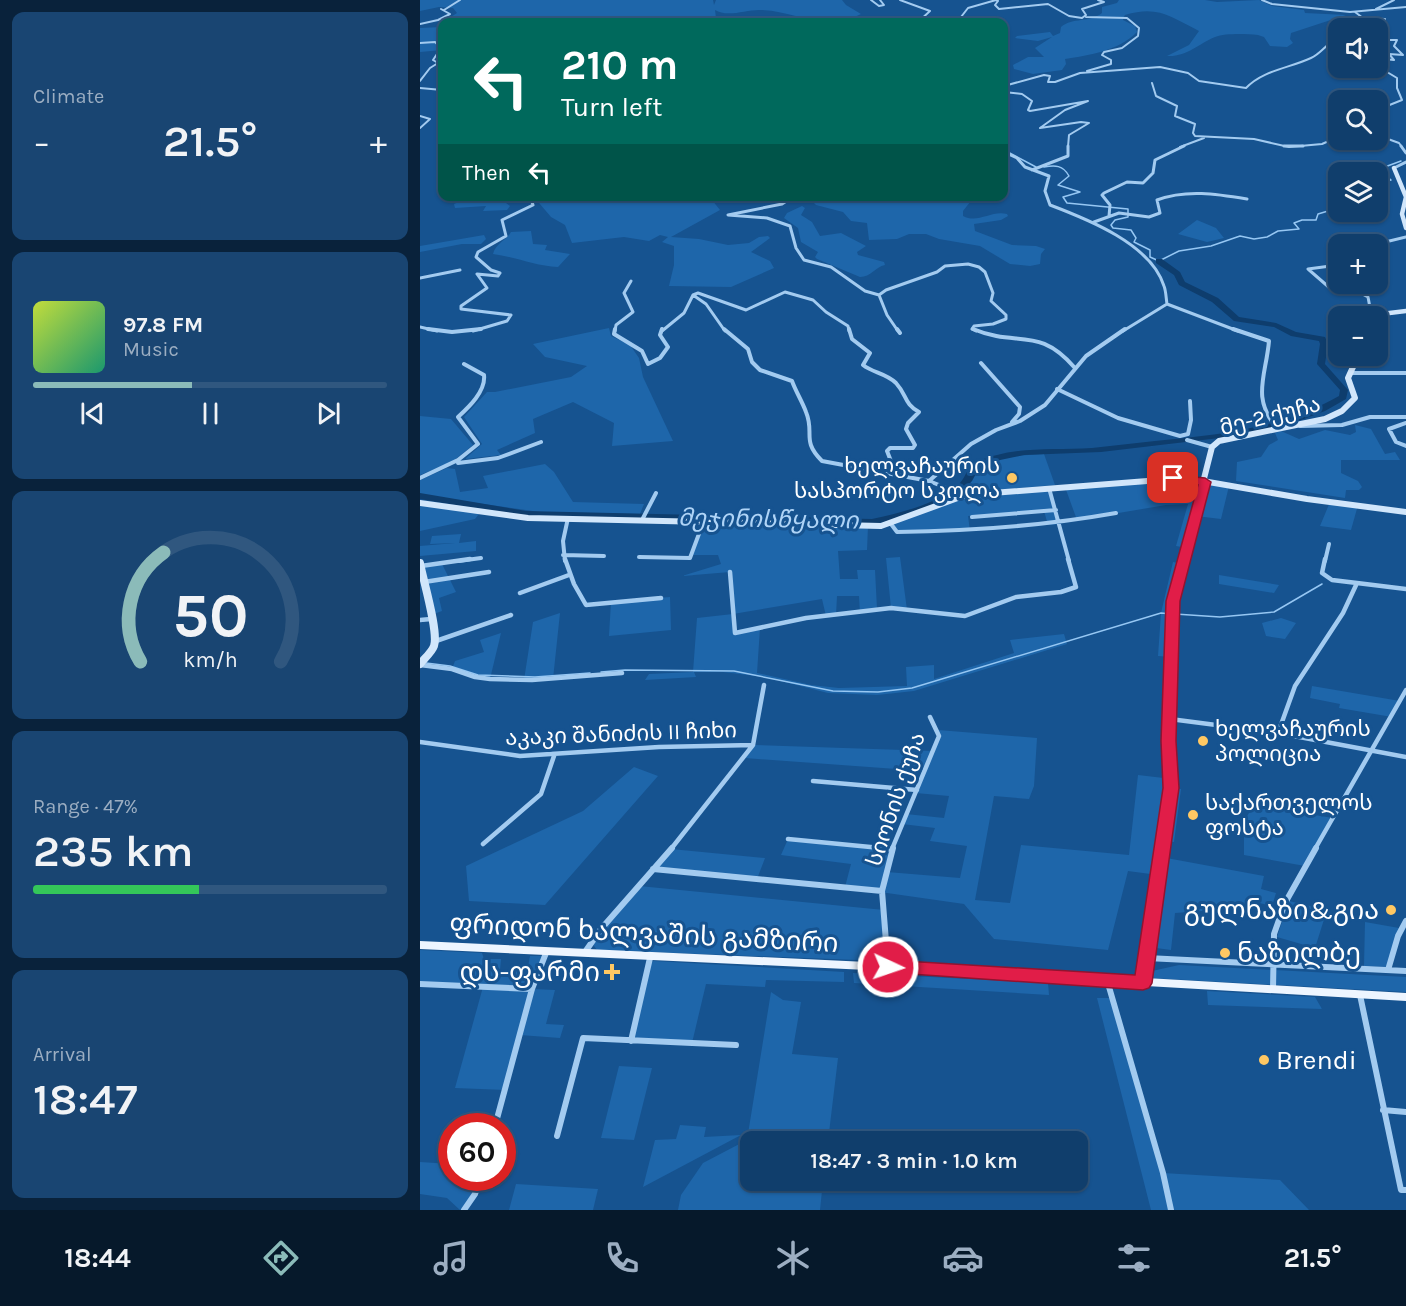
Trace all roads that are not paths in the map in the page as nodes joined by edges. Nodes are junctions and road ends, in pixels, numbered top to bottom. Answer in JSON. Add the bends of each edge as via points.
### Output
{"nodes":[{"id":1,"x":460,"y":0,"type":"edge"},
{"id":2,"x":871,"y":0,"type":"edge"},
{"id":3,"x":880,"y":0,"type":"edge"},
{"id":4,"x":900,"y":0,"type":"edge"},
{"id":5,"x":1098,"y":0,"type":"edge"},
{"id":6,"x":1262,"y":0,"type":"edge"},
{"id":7,"x":1395,"y":0,"type":"edge"},
{"id":8,"x":1406,"y":7,"type":"edge"},
{"id":9,"x":1375,"y":10,"type":"junction"},
{"id":10,"x":1354,"y":12,"type":"junction"},
{"id":11,"x":1086,"y":17,"type":"junction"},
{"id":12,"x":442,"y":18,"type":"edge"},
{"id":13,"x":922,"y":18,"type":"edge"},
{"id":14,"x":959,"y":18,"type":"edge"},
{"id":15,"x":1363,"y":18,"type":"edge"},
{"id":16,"x":438,"y":19,"type":"edge"},
{"id":17,"x":420,"y":24,"type":"edge"},
{"id":18,"x":1388,"y":40,"type":"edge"},
{"id":19,"x":1328,"y":43,"type":"edge"},
{"id":20,"x":420,"y":44,"type":"edge"},
{"id":21,"x":438,"y":45,"type":"edge"},
{"id":22,"x":1388,"y":59,"type":"edge"},
{"id":23,"x":438,"y":63,"type":"edge"},
{"id":24,"x":1085,"y":72,"type":"junction"},
{"id":25,"x":1388,"y":73,"type":"edge"},
{"id":26,"x":420,"y":81,"type":"edge"},
{"id":27,"x":1152,"y":83,"type":"dead end"},
{"id":28,"x":1008,"y":85,"type":"edge"},
{"id":29,"x":420,"y":88,"type":"edge"},
{"id":30,"x":438,"y":90,"type":"edge"},
{"id":31,"x":1008,"y":93,"type":"edge"},
{"id":32,"x":1388,"y":106,"type":"edge"},
{"id":33,"x":420,"y":116,"type":"edge"},
{"id":34,"x":420,"y":128,"type":"edge"},
{"id":35,"x":1204,"y":138,"type":"junction"},
{"id":36,"x":1388,"y":139,"type":"edge"},
{"id":37,"x":1328,"y":141,"type":"edge"},
{"id":38,"x":1406,"y":153,"type":"edge"},
{"id":39,"x":1008,"y":154,"type":"edge"},
{"id":40,"x":1406,"y":162,"type":"edge"},
{"id":41,"x":1394,"y":168,"type":"joint"},
{"id":42,"x":1032,"y":170,"type":"junction"},
{"id":43,"x":1404,"y":186,"type":"edge"},
{"id":44,"x":1247,"y":199,"type":"dead end"},
{"id":45,"x":532,"y":201,"type":"edge"},
{"id":46,"x":786,"y":201,"type":"edge"},
{"id":47,"x":1109,"y":216,"type":"junction"},
{"id":48,"x":1094,"y":222,"type":"junction"},
{"id":49,"x":1406,"y":228,"type":"edge"},
{"id":50,"x":1406,"y":237,"type":"edge"},
{"id":51,"x":1388,"y":241,"type":"edge"},
{"id":52,"x":1328,"y":268,"type":"edge"},
{"id":53,"x":460,"y":270,"type":"dead end"},
{"id":54,"x":420,"y":278,"type":"edge"},
{"id":55,"x":631,"y":281,"type":"dead end"},
{"id":56,"x":1328,"y":286,"type":"edge"},
{"id":57,"x":879,"y":294,"type":"junction"},
{"id":58,"x":693,"y":295,"type":"junction"},
{"id":59,"x":1167,"y":304,"type":"junction"},
{"id":60,"x":1406,"y":311,"type":"edge"},
{"id":61,"x":1388,"y":314,"type":"edge"},
{"id":62,"x":420,"y":327,"type":"edge"},
{"id":63,"x":900,"y":333,"type":"dead end"},
{"id":64,"x":981,"y":363,"type":"dead end"},
{"id":65,"x":464,"y":364,"type":"dead end"},
{"id":66,"x":1353,"y":366,"type":"edge"},
{"id":67,"x":1075,"y":368,"type":"junction"},
{"id":68,"x":1350,"y":373,"type":"junction"},
{"id":69,"x":1406,"y":373,"type":"edge"},
{"id":70,"x":1057,"y":389,"type":"junction"},
{"id":71,"x":1190,"y":401,"type":"dead end"},
{"id":72,"x":1406,"y":417,"type":"edge"},
{"id":73,"x":1406,"y":423,"type":"edge"},
{"id":74,"x":1011,"y":424,"type":"junction"},
{"id":75,"x":1286,"y":426,"type":"junction"},
{"id":76,"x":1276,"y":427,"type":"junction"},
{"id":77,"x":1187,"y":441,"type":"dead end"},
{"id":78,"x":541,"y":442,"type":"dead end"},
{"id":79,"x":1406,"y":446,"type":"edge"},
{"id":80,"x":1212,"y":447,"type":"junction"},
{"id":81,"x":455,"y":463,"type":"junction"},
{"id":82,"x":896,"y":474,"type":"junction"},
{"id":83,"x":420,"y":478,"type":"edge"},
{"id":84,"x":929,"y":481,"type":"junction"},
{"id":85,"x":1205,"y":482,"type":"junction"},
{"id":86,"x":1049,"y":488,"type":"junction"},
{"id":87,"x":656,"y":493,"type":"dead end"},
{"id":88,"x":963,"y":494,"type":"junction"},
{"id":89,"x":420,"y":503,"type":"edge"},
{"id":90,"x":1056,"y":510,"type":"junction"},
{"id":91,"x":1406,"y":512,"type":"edge"},
{"id":92,"x":1116,"y":513,"type":"dead end"},
{"id":93,"x":643,"y":517,"type":"junction"},
{"id":94,"x":972,"y":517,"type":"dead end"},
{"id":95,"x":568,"y":518,"type":"junction"},
{"id":96,"x":703,"y":523,"type":"junction"},
{"id":97,"x":891,"y":524,"type":"junction"},
{"id":98,"x":1061,"y":524,"type":"junction"},
{"id":99,"x":1329,"y":544,"type":"dead end"},
{"id":100,"x":562,"y":555,"type":"junction"},
{"id":101,"x":604,"y":556,"type":"dead end"},
{"id":102,"x":639,"y":556,"type":"dead end"},
{"id":103,"x":481,"y":558,"type":"dead end"},
{"id":104,"x":420,"y":565,"type":"edge"},
{"id":105,"x":489,"y":572,"type":"dead end"},
{"id":106,"x":730,"y":572,"type":"dead end"},
{"id":107,"x":569,"y":575,"type":"junction"},
{"id":108,"x":424,"y":582,"type":"junction"},
{"id":109,"x":1357,"y":583,"type":"junction"},
{"id":110,"x":1406,"y":589,"type":"edge"},
{"id":111,"x":520,"y":593,"type":"dead end"},
{"id":112,"x":661,"y":598,"type":"dead end"},
{"id":113,"x":511,"y":615,"type":"dead end"},
{"id":114,"x":431,"y":619,"type":"junction"},
{"id":115,"x":420,"y":620,"type":"edge"},
{"id":116,"x":436,"y":641,"type":"junction"},
{"id":117,"x":420,"y":664,"type":"edge"},
{"id":118,"x":622,"y":673,"type":"dead end"},
{"id":119,"x":764,"y":686,"type":"dead end"},
{"id":120,"x":1406,"y":690,"type":"edge"},
{"id":121,"x":930,"y":717,"type":"dead end"},
{"id":122,"x":1170,"y":719,"type":"junction"},
{"id":123,"x":1278,"y":734,"type":"junction"},
{"id":124,"x":420,"y":742,"type":"edge"},
{"id":125,"x":753,"y":746,"type":"junction"},
{"id":126,"x":1374,"y":750,"type":"junction"},
{"id":127,"x":554,"y":756,"type":"junction"},
{"id":128,"x":1406,"y":757,"type":"edge"},
{"id":129,"x":813,"y":781,"type":"dead end"},
{"id":130,"x":917,"y":790,"type":"junction"},
{"id":131,"x":788,"y":839,"type":"dead end"},
{"id":132,"x":483,"y":844,"type":"dead end"},
{"id":133,"x":891,"y":849,"type":"junction"},
{"id":134,"x":653,"y":869,"type":"junction"},
{"id":135,"x":882,"y":891,"type":"junction"},
{"id":136,"x":1406,"y":921,"type":"edge"},
{"id":137,"x":420,"y":945,"type":"edge"},
{"id":138,"x":546,"y":953,"type":"junction"},
{"id":139,"x":584,"y":954,"type":"junction"},
{"id":140,"x":650,"y":958,"type":"junction"},
{"id":141,"x":1147,"y":958,"type":"junction"},
{"id":142,"x":1272,"y":965,"type":"junction"},
{"id":143,"x":888,"y":967,"type":"junction"},
{"id":144,"x":1388,"y":970,"type":"junction"},
{"id":145,"x":1406,"y":971,"type":"edge"},
{"id":146,"x":1107,"y":980,"type":"junction"},
{"id":147,"x":1143,"y":983,"type":"junction"},
{"id":148,"x":420,"y":984,"type":"edge"},
{"id":149,"x":532,"y":989,"type":"junction"},
{"id":150,"x":1273,"y":989,"type":"junction"},
{"id":151,"x":1360,"y":995,"type":"junction"},
{"id":152,"x":1406,"y":997,"type":"edge"},
{"id":153,"x":631,"y":1041,"type":"junction"},
{"id":154,"x":736,"y":1045,"type":"dead end"},
{"id":155,"x":1383,"y":1110,"type":"junction"},
{"id":156,"x":1406,"y":1112,"type":"edge"},
{"id":157,"x":499,"y":1113,"type":"edge"},
{"id":158,"x":557,"y":1136,"type":"dead end"},
{"id":159,"x":1406,"y":1190,"type":"edge"},
{"id":160,"x":476,"y":1191,"type":"edge"},
{"id":161,"x":464,"y":1210,"type":"edge"},
{"id":162,"x":1171,"y":1210,"type":"edge"}],
"edges":[{"from":1,"to":12,"type":"street","via":[[443,9],[450,12]]},
{"from":2,"to":3,"type":"street","via":[[883,6]]},
{"from":4,"to":13,"type":"street","via":[[930,11]]},
{"from":5,"to":11,"type":"street","via":[[1104,2],[1082,9]]},
{"from":6,"to":10,"type":"street"},
{"from":7,"to":9,"type":"street"},
{"from":8,"to":9,"type":"street"},
{"from":9,"to":10,"type":"street"},
{"from":10,"to":15,"type":"street"},
{"from":11,"to":14,"type":"street","via":[[1062,15],[1046,4],[999,9],[994,5],[996,0],[968,8]]},
{"from":11,"to":24,"type":"street","via":[[1127,18],[1139,27],[1138,36],[1122,48],[1104,52],[1102,55],[1111,64]]},
{"from":16,"to":17,"type":"street"},
{"from":18,"to":22,"type":"street","via":[[1397,40],[1394,46],[1403,55],[1389,54],[1394,60]]},
{"from":19,"to":24,"type":"street","via":[[1314,57],[1257,77],[1246,88],[1199,81],[1169,68]]},
{"from":20,"to":21,"type":"street"},
{"from":23,"to":26,"type":"street"},
{"from":24,"to":28,"type":"street","via":[[1055,82],[1048,82],[1050,76],[1044,75]]},
{"from":25,"to":32,"type":"street","via":[[1397,78],[1396,88],[1402,100]]},
{"from":27,"to":35,"type":"street","via":[[1157,97],[1177,106],[1175,116],[1195,124],[1193,133]]},
{"from":29,"to":30,"type":"street"},
{"from":31,"to":42,"type":"street","via":[[1027,96],[1032,101],[1030,111],[1088,101],[1065,110],[1040,128],[1089,123],[1069,135],[1068,156]]},
{"from":33,"to":34,"type":"street","via":[[429,119]]},
{"from":35,"to":37,"type":"street","via":[[1254,139],[1289,147]]},
{"from":35,"to":47,"type":"street","via":[[1161,156],[1143,183],[1127,182],[1104,193]]},
{"from":36,"to":38,"type":"street","via":[[1399,143]]},
{"from":39,"to":42,"type":"street"},
{"from":40,"to":41,"type":"street"},
{"from":41,"to":43,"type":"street"},
{"from":42,"to":48,"type":"street","via":[[1048,176],[1044,185],[1050,205]]},
{"from":43,"to":49,"type":"street","via":[[1402,214]]},
{"from":44,"to":47,"type":"street","via":[[1204,192],[1170,195],[1157,200],[1160,213],[1154,216]]},
{"from":45,"to":62,"type":"street","via":[[533,205],[502,220],[506,236],[478,252],[476,257],[500,274],[477,274],[487,288],[461,306],[467,311],[504,313],[511,318],[501,324],[461,332],[436,332]]},
{"from":46,"to":57,"type":"street","via":[[729,216],[757,216],[783,222],[790,226],[795,249],[805,262],[831,267],[853,280],[862,291]]},
{"from":47,"to":48,"type":"street"},
{"from":48,"to":59,"type":"street","via":[[1149,261],[1162,279]]},
{"from":50,"to":51,"type":"street"},
{"from":52,"to":56,"type":"street","via":[[1308,269]]},
{"from":53,"to":54,"type":"street"},
{"from":55,"to":58,"type":"street","via":[[624,293],[633,312],[616,325],[614,334],[642,351],[648,364],[666,352],[668,347],[660,335],[663,328],[684,313]]},
{"from":57,"to":63,"type":"street"},
{"from":57,"to":67,"type":"street","via":[[945,266],[979,267],[993,293],[991,301],[1006,319],[972,329],[985,335],[1039,339],[1065,354]]},
{"from":58,"to":82,"type":"street","via":[[706,304],[728,334],[748,349],[760,370],[792,381],[807,413],[811,450],[822,461]]},
{"from":58,"to":82,"type":"street","via":[[698,293],[746,310],[779,293],[801,295],[848,326],[852,339],[870,352],[864,365],[867,369],[889,376],[907,396],[908,406],[920,412],[906,429],[915,446],[887,451]]},
{"from":59,"to":67,"type":"street","via":[[1100,345]]},
{"from":59,"to":76,"type":"street","via":[[1269,341],[1260,392],[1262,408]]},
{"from":60,"to":61,"type":"street"},
{"from":64,"to":74,"type":"street","via":[[1020,407],[1020,414]]},
{"from":65,"to":81,"type":"street","via":[[484,375],[485,382],[472,404],[458,417],[478,444]]},
{"from":66,"to":68,"type":"street"},
{"from":67,"to":70,"type":"street"},
{"from":68,"to":69,"type":"street"},
{"from":68,"to":75,"type":"street","name":"მე-2 ქუჩა","via":[[1355,398],[1351,404],[1332,417]]},
{"from":70,"to":71,"type":"street","via":[[1118,418],[1180,436],[1188,434]]},
{"from":70,"to":74,"type":"street","via":[[1039,410]]},
{"from":72,"to":75,"type":"street","via":[[1370,417],[1342,425]]},
{"from":73,"to":79,"type":"street","via":[[1389,429],[1396,442]]},
{"from":74,"to":84,"type":"street","via":[[970,444]]},
{"from":75,"to":76,"type":"street","name":"მე-2 ქუჩა"},
{"from":76,"to":80,"type":"street","name":"მე-2 ქუჩა","via":[[1219,441]]},
{"from":77,"to":80,"type":"street"},
{"from":78,"to":81,"type":"street","via":[[498,458]]},
{"from":80,"to":85,"type":"street","name":"მე-2 ქუჩა"},
{"from":81,"to":83,"type":"street"},
{"from":82,"to":84,"type":"street"},
{"from":84,"to":88,"type":"street"},
{"from":85,"to":86,"type":"street","via":[[1173,478]]},
{"from":85,"to":91,"type":"street"},
{"from":85,"to":122,"type":"street","name":"მე-2 ქუჩა","via":[[1172,614]]},
{"from":86,"to":88,"type":"street"},
{"from":86,"to":90,"type":"street"},
{"from":87,"to":93,"type":"street"},
{"from":88,"to":97,"type":"street"},
{"from":89,"to":95,"type":"street","via":[[514,517]]},
{"from":90,"to":94,"type":"street"},
{"from":90,"to":98,"type":"street"},
{"from":92,"to":98,"type":"street"},
{"from":93,"to":95,"type":"street"},
{"from":93,"to":96,"type":"street"},
{"from":95,"to":100,"type":"street"},
{"from":96,"to":97,"type":"street"},
{"from":96,"to":102,"type":"street","via":[[690,558]]},
{"from":97,"to":98,"type":"street","via":[[897,532]]},
{"from":98,"to":106,"type":"street","via":[[1076,587],[1017,597],[965,616],[891,608],[806,618],[735,633]]},
{"from":99,"to":109,"type":"street","via":[[1322,573],[1332,580]]},
{"from":100,"to":101,"type":"street"},
{"from":100,"to":107,"type":"street"},
{"from":103,"to":104,"type":"street"},
{"from":104,"to":108,"type":"street"},
{"from":105,"to":108,"type":"street"},
{"from":107,"to":111,"type":"street"},
{"from":107,"to":112,"type":"street","via":[[586,605]]},
{"from":108,"to":114,"type":"street"},
{"from":109,"to":110,"type":"street"},
{"from":109,"to":123,"type":"street","via":[[1343,613],[1295,686]]},
{"from":113,"to":116,"type":"street"},
{"from":114,"to":115,"type":"street"},
{"from":114,"to":116,"type":"street"},
{"from":116,"to":117,"type":"street"},
{"from":117,"to":118,"type":"street","via":[[490,679]]},
{"from":119,"to":125,"type":"street","name":"აკაკი შანიძის II ჩიხი"},
{"from":120,"to":126,"type":"street"},
{"from":121,"to":130,"type":"street","name":"სიონის ქუჩა","via":[[939,736]]},
{"from":122,"to":123,"type":"street"},
{"from":122,"to":141,"type":"street","name":"მე-2 ქუჩა","via":[[1171,788]]},
{"from":123,"to":126,"type":"street"},
{"from":124,"to":127,"type":"street","name":"აკაკი შანიძის II ჩიხი","via":[[506,756]]},
{"from":125,"to":127,"type":"street","name":"აკაკი შანიძის II ჩიხი","via":[[659,747]]},
{"from":125,"to":134,"type":"street","name":"აკაკი შანიძის II ჩიხი"},
{"from":126,"to":128,"type":"street"},
{"from":126,"to":142,"type":"street","via":[[1285,903],[1274,934]]},
{"from":127,"to":132,"type":"street","via":[[541,794]]},
{"from":129,"to":130,"type":"street"},
{"from":130,"to":133,"type":"street","name":"სიონის ქუჩა"},
{"from":131,"to":133,"type":"street"},
{"from":133,"to":135,"type":"street","name":"სიონის ქუჩა"},
{"from":134,"to":135,"type":"street"},
{"from":134,"to":139,"type":"street","name":"აკაკი შანიძის II ჩიხი"},
{"from":135,"to":143,"type":"street","name":"სიონის ქუჩა"},
{"from":136,"to":144,"type":"street"},
{"from":137,"to":138,"type":"main road","name":"ფრიდონ ხალვაშის გამზირი"},
{"from":138,"to":139,"type":"main road","name":"ფრიდონ ხალვაშის გამზირი"},
{"from":138,"to":149,"type":"street"},
{"from":139,"to":140,"type":"main road","name":"ფრიდონ ხალვაშის გამზირი"},
{"from":140,"to":143,"type":"main road","name":"ფრიდონ ხალვაშის გამზირი"},
{"from":140,"to":153,"type":"street"},
{"from":141,"to":142,"type":"street"},
{"from":141,"to":147,"type":"street","name":"მე-2 ქუჩა"},
{"from":142,"to":144,"type":"street"},
{"from":142,"to":150,"type":"street"},
{"from":143,"to":146,"type":"main road","name":"ფრიდონ ხალვაშის გამზირი"},
{"from":144,"to":145,"type":"street"},
{"from":146,"to":147,"type":"main road","name":"ფრიდონ ხალვაშის გამზირი"},
{"from":146,"to":162,"type":"street"},
{"from":147,"to":150,"type":"main road","name":"ფრიდონ ხალვაშის გამზირი"},
{"from":148,"to":149,"type":"street"},
{"from":149,"to":157,"type":"street"},
{"from":150,"to":151,"type":"main road","name":"ფრიდონ ხალვაშის გამზირი"},
{"from":151,"to":152,"type":"main road","name":"ფრიდონ ხალვაშის გამზირი"},
{"from":151,"to":155,"type":"street"},
{"from":153,"to":154,"type":"street"},
{"from":153,"to":158,"type":"street","via":[[583,1038]]},
{"from":155,"to":156,"type":"street"},
{"from":155,"to":159,"type":"street","via":[[1401,1190]]},
{"from":160,"to":161,"type":"street"}]}
